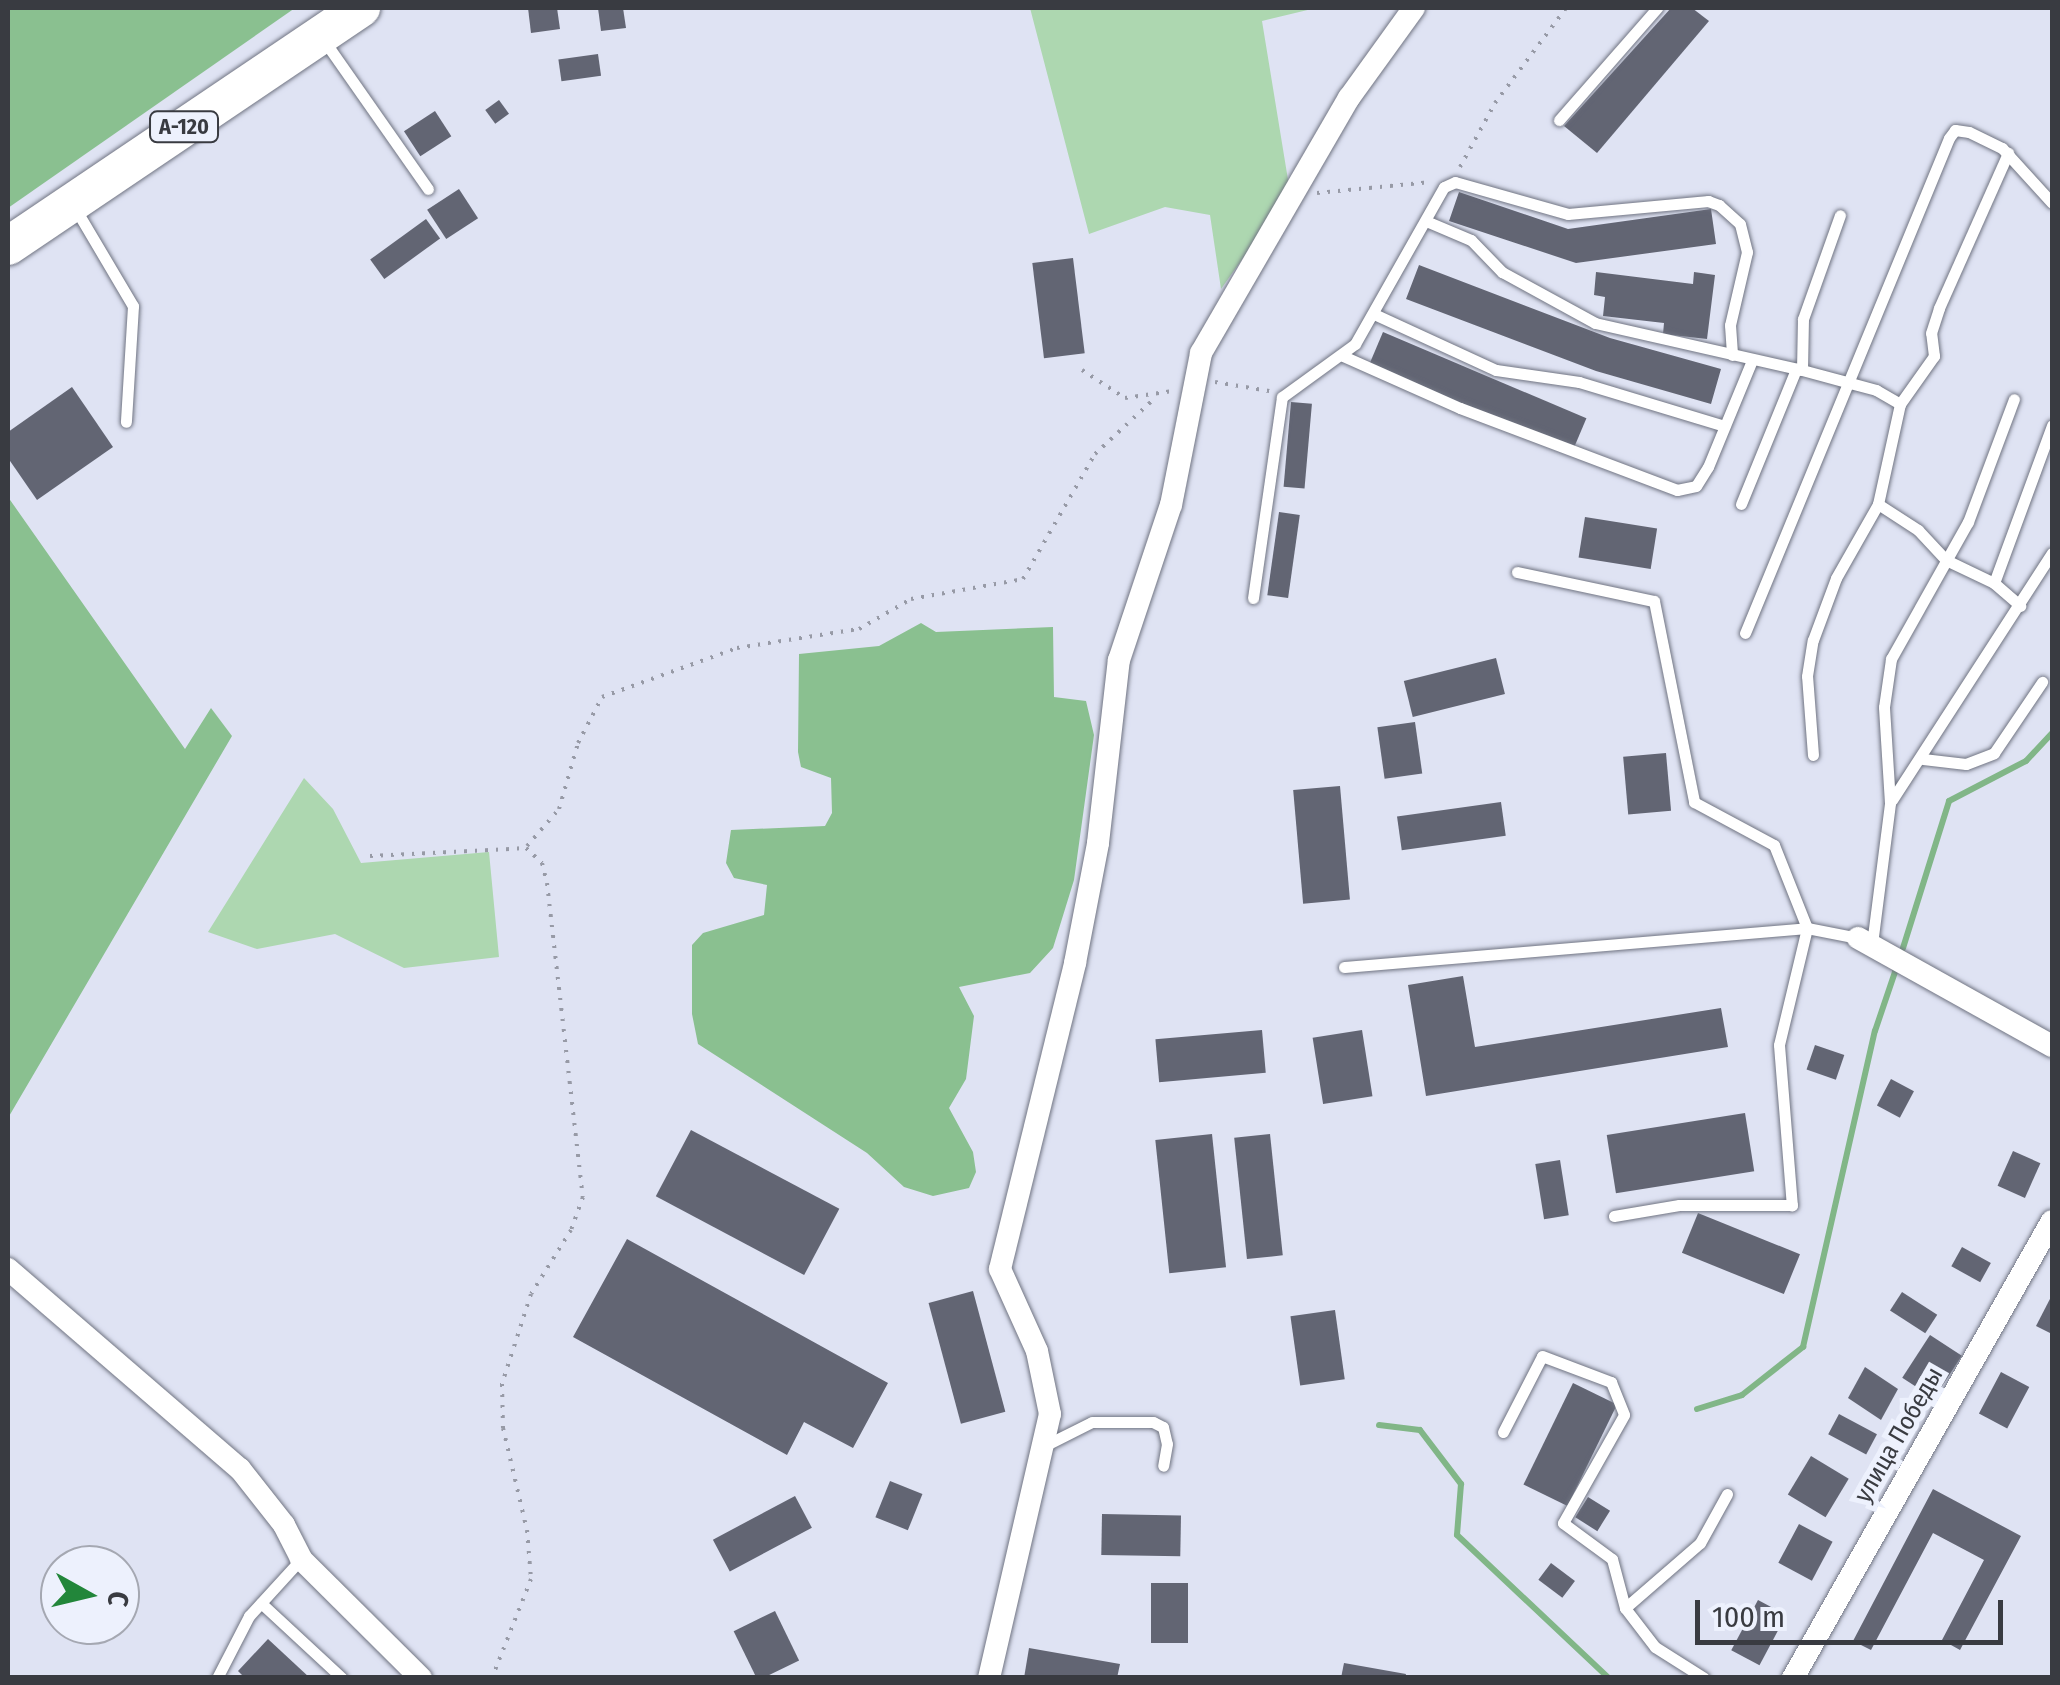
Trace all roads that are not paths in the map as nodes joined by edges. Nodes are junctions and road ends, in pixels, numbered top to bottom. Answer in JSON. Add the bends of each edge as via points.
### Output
{"nodes":[{"id":1,"x":361,"y":8,"type":"edge"},
{"id":2,"x":1414,"y":8,"type":"edge"},
{"id":3,"x":1657,"y":8,"type":"edge"},
{"id":4,"x":320,"y":35,"type":"junction"},
{"id":5,"x":1560,"y":120,"type":"dead end"},
{"id":6,"x":2008,"y":153,"type":"junction"},
{"id":7,"x":428,"y":189,"type":"dead end"},
{"id":8,"x":71,"y":202,"type":"junction"},
{"id":9,"x":2052,"y":203,"type":"edge"},
{"id":10,"x":1840,"y":215,"type":"dead end"},
{"id":11,"x":1426,"y":221,"type":"junction"},
{"id":12,"x":8,"y":246,"type":"edge"},
{"id":13,"x":1374,"y":314,"type":"junction"},
{"id":14,"x":1732,"y":355,"type":"junction"},
{"id":15,"x":1342,"y":356,"type":"junction"},
{"id":16,"x":1752,"y":360,"type":"junction"},
{"id":17,"x":1800,"y":369,"type":"junction"},
{"id":18,"x":1850,"y":383,"type":"junction"},
{"id":19,"x":2014,"y":399,"type":"dead end"},
{"id":20,"x":1900,"y":404,"type":"junction"},
{"id":21,"x":126,"y":422,"type":"dead end"},
{"id":22,"x":2052,"y":425,"type":"edge"},
{"id":23,"x":1725,"y":426,"type":"junction"},
{"id":24,"x":1741,"y":504,"type":"dead end"},
{"id":25,"x":1878,"y":504,"type":"junction"},
{"id":26,"x":2052,"y":553,"type":"edge"},
{"id":27,"x":1946,"y":560,"type":"junction"},
{"id":28,"x":1517,"y":572,"type":"dead end"},
{"id":29,"x":1994,"y":584,"type":"junction"},
{"id":30,"x":1253,"y":598,"type":"dead end"},
{"id":31,"x":2020,"y":606,"type":"junction"},
{"id":32,"x":1745,"y":633,"type":"dead end"},
{"id":33,"x":2042,"y":682,"type":"dead end"},
{"id":34,"x":1813,"y":755,"type":"dead end"},
{"id":35,"x":1923,"y":759,"type":"junction"},
{"id":36,"x":1890,"y":803,"type":"junction"},
{"id":37,"x":1807,"y":928,"type":"junction"},
{"id":38,"x":1865,"y":941,"type":"junction"},
{"id":39,"x":1344,"y":967,"type":"dead end"},
{"id":40,"x":2052,"y":1046,"type":"edge"},
{"id":41,"x":1614,"y":1216,"type":"dead end"},
{"id":42,"x":2052,"y":1220,"type":"edge"},
{"id":43,"x":8,"y":1269,"type":"edge"},
{"id":44,"x":1504,"y":1432,"type":"dead end"},
{"id":45,"x":1046,"y":1445,"type":"junction"},
{"id":46,"x":1163,"y":1466,"type":"dead end"},
{"id":47,"x":1727,"y":1494,"type":"dead end"},
{"id":48,"x":301,"y":1559,"type":"junction"},
{"id":49,"x":261,"y":1603,"type":"junction"},
{"id":50,"x":1625,"y":1608,"type":"junction"},
{"id":51,"x":216,"y":1678,"type":"edge"},
{"id":52,"x":342,"y":1678,"type":"edge"},
{"id":53,"x":421,"y":1678,"type":"edge"},
{"id":54,"x":989,"y":1678,"type":"edge"},
{"id":55,"x":1704,"y":1678,"type":"edge"},
{"id":56,"x":1792,"y":1678,"type":"edge"}],
"edges":[{"from":1,"to":4,"type":"main road","number":"А-120"},
{"from":2,"to":45,"type":"street","via":[[1349,98],[1201,353],[1172,505],[1120,660],[1075,963],[1000,1269],[1048,1386]]},
{"from":3,"to":5,"type":"lane"},
{"from":4,"to":7,"type":"lane"},
{"from":4,"to":8,"type":"main road","number":"А-120"},
{"from":6,"to":9,"type":"lane"},
{"from":6,"to":18,"type":"lane","via":[[1969,132],[1955,130],[1949,138]]},
{"from":6,"to":20,"type":"lane","via":[[1939,308],[1931,333],[1934,356]]},
{"from":8,"to":12,"type":"main road","number":"А-120"},
{"from":8,"to":21,"type":"lane","via":[[132,306]]},
{"from":10,"to":17,"type":"lane","via":[[1802,320]]},
{"from":11,"to":13,"type":"lane"},
{"from":11,"to":14,"type":"lane","via":[[1471,240],[1502,272],[1596,323]]},
{"from":11,"to":14,"type":"lane","via":[[1444,187],[1470,184],[1568,214],[1708,201],[1720,206],[1740,224],[1747,252],[1730,325]]},
{"from":13,"to":15,"type":"lane"},
{"from":13,"to":23,"type":"lane","via":[[1496,370],[1579,382]]},
{"from":14,"to":16,"type":"lane"},
{"from":15,"to":23,"type":"lane","via":[[1443,402],[1677,490],[1696,486]]},
{"from":15,"to":30,"type":"lane","via":[[1298,382],[1276,413]]},
{"from":16,"to":17,"type":"lane"},
{"from":16,"to":23,"type":"lane"},
{"from":17,"to":18,"type":"lane"},
{"from":17,"to":24,"type":"lane"},
{"from":18,"to":20,"type":"lane"},
{"from":18,"to":32,"type":"lane"},
{"from":19,"to":27,"type":"lane","via":[[1968,522]]},
{"from":20,"to":25,"type":"lane"},
{"from":22,"to":29,"type":"lane"},
{"from":25,"to":27,"type":"lane","via":[[1918,530]]},
{"from":25,"to":34,"type":"lane","via":[[1836,578],[1813,640],[1807,676]]},
{"from":26,"to":31,"type":"lane"},
{"from":27,"to":29,"type":"lane"},
{"from":27,"to":36,"type":"lane","via":[[1891,660],[1884,707]]},
{"from":28,"to":37,"type":"lane","via":[[1654,601],[1694,802],[1774,845]]},
{"from":29,"to":31,"type":"lane"},
{"from":31,"to":35,"type":"lane"},
{"from":33,"to":35,"type":"lane","via":[[1994,754],[1966,764]]},
{"from":35,"to":36,"type":"lane"},
{"from":36,"to":38,"type":"lane"},
{"from":37,"to":38,"type":"lane"},
{"from":37,"to":39,"type":"lane"},
{"from":37,"to":41,"type":"lane","via":[[1779,1045],[1792,1205],[1679,1205]]},
{"from":38,"to":40,"type":"street"},
{"from":42,"to":56,"type":"street","name":"улица Победы"},
{"from":43,"to":48,"type":"street","via":[[240,1469],[284,1525]]},
{"from":44,"to":50,"type":"lane","via":[[1542,1356],[1611,1382],[1624,1415],[1564,1523],[1612,1559]]},
{"from":45,"to":46,"type":"lane","via":[[1092,1422],[1154,1422],[1164,1428],[1168,1444]]},
{"from":45,"to":54,"type":"street"},
{"from":47,"to":50,"type":"lane","via":[[1700,1544]]},
{"from":48,"to":49,"type":"lane"},
{"from":48,"to":53,"type":"street"},
{"from":49,"to":51,"type":"lane"},
{"from":49,"to":52,"type":"lane"},
{"from":50,"to":55,"type":"lane","via":[[1654,1647]]}]}
